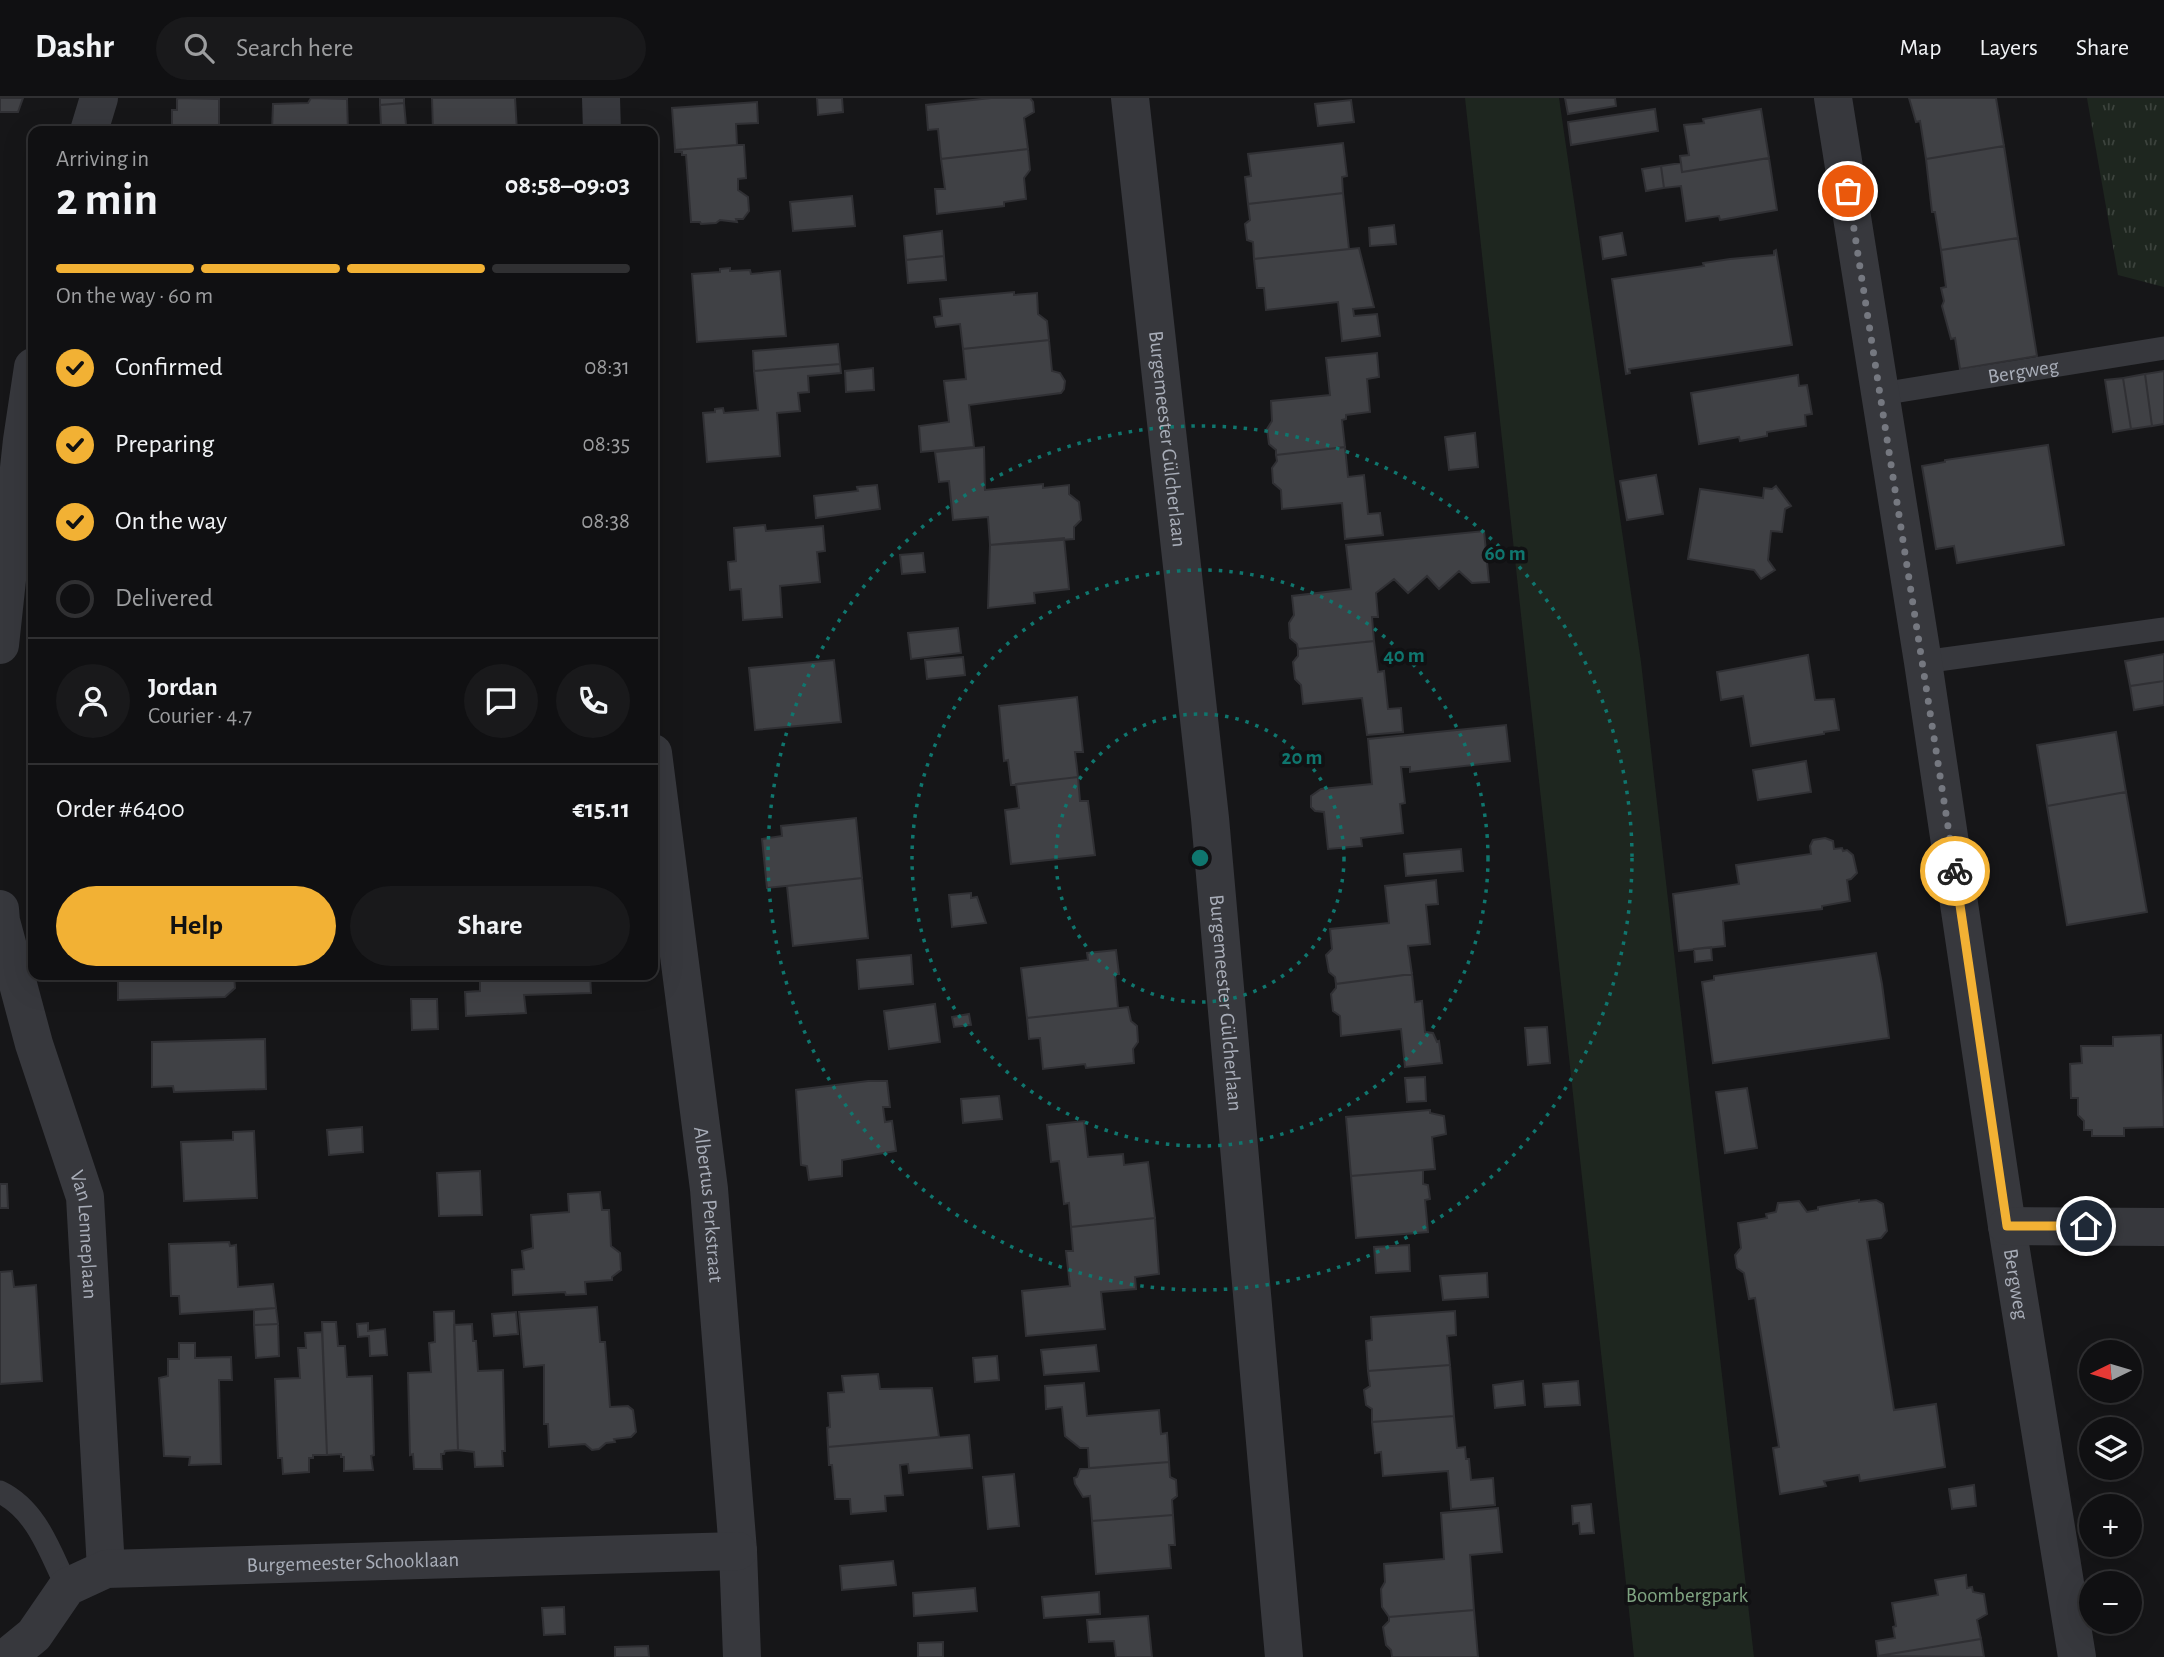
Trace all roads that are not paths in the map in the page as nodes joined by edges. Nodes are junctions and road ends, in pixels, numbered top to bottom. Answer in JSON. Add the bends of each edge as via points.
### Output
{"nodes":[{"id":1,"x":99,"y":98,"type":"edge"},
{"id":2,"x":601,"y":98,"type":"edge"},
{"id":3,"x":1129,"y":98,"type":"edge"},
{"id":4,"x":1833,"y":98,"type":"edge"},
{"id":5,"x":91,"y":126,"type":"edge"},
{"id":6,"x":602,"y":126,"type":"edge"},
{"id":7,"x":2164,"y":348,"type":"edge"},
{"id":8,"x":1881,"y":394,"type":"junction"},
{"id":9,"x":28,"y":400,"type":"edge"},
{"id":10,"x":2164,"y":629,"type":"edge"},
{"id":11,"x":0,"y":645,"type":"edge"},
{"id":12,"x":1923,"y":662,"type":"junction"},
{"id":13,"x":658,"y":792,"type":"edge"},
{"id":14,"x":0,"y":909,"type":"edge"},
{"id":15,"x":2007,"y":1226,"type":"junction"},
{"id":16,"x":2164,"y":1227,"type":"edge"},
{"id":17,"x":0,"y":1492,"type":"edge"},
{"id":18,"x":738,"y":1551,"type":"junction"},
{"id":19,"x":106,"y":1569,"type":"junction"},
{"id":20,"x":66,"y":1587,"type":"junction"},
{"id":21,"x":7,"y":1657,"type":"edge"},
{"id":22,"x":742,"y":1657,"type":"edge"},
{"id":23,"x":1284,"y":1657,"type":"edge"},
{"id":24,"x":2077,"y":1657,"type":"edge"}],
"edges":[{"from":1,"to":5,"type":"street"},
{"from":2,"to":6,"type":"street"},
{"from":3,"to":23,"type":"street","name":"Burgemeester Gülcherlaan","via":[[1210,818]]},
{"from":4,"to":8,"type":"street","name":"Bergweg"},
{"from":7,"to":8,"type":"lane","name":"Bergweg"},
{"from":8,"to":12,"type":"street","name":"Bergweg"},
{"from":9,"to":11,"type":"street"},
{"from":10,"to":12,"type":"lane"},
{"from":12,"to":15,"type":"street","name":"Bergweg"},
{"from":13,"to":18,"type":"street","name":"Albertus Perkstraat","via":[[709,1189]]},
{"from":14,"to":19,"type":"street","name":"Van Lenneplaan","via":[[34,1044],[86,1197]]},
{"from":15,"to":16,"type":"street"},
{"from":15,"to":24,"type":"street","name":"Bergweg"},
{"from":17,"to":20,"type":"lane","via":[[33,1519]]},
{"from":18,"to":19,"type":"street","name":"Burgemeester Schooklaan"},
{"from":18,"to":22,"type":"street","name":"Albertus Perkstraat"},
{"from":19,"to":20,"type":"street","name":"Burgemeester Schooklaan"},
{"from":20,"to":21,"type":"street","via":[[34,1635]]}]}
